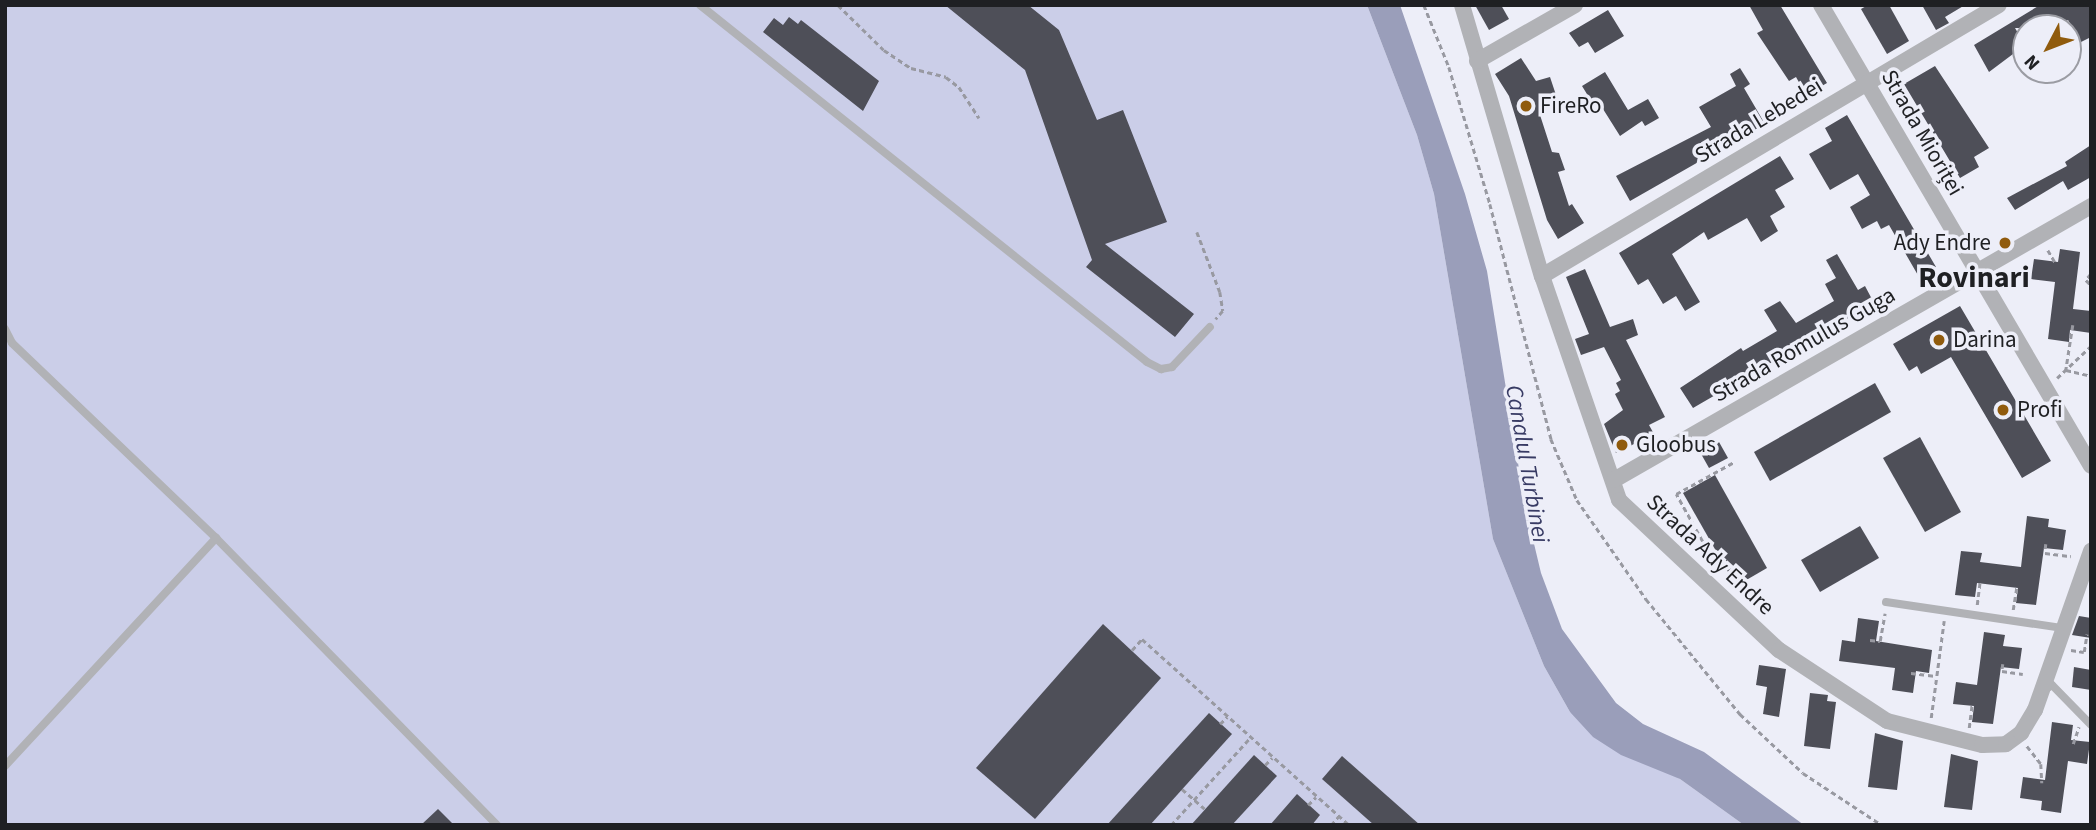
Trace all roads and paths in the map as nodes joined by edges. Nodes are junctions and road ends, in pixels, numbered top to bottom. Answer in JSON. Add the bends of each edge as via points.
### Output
{"nodes":[{"id":1,"x":700,"y":5,"type":"edge"},
{"id":2,"x":838,"y":5,"type":"edge"},
{"id":3,"x":1462,"y":5,"type":"edge"},
{"id":4,"x":1575,"y":5,"type":"edge"},
{"id":5,"x":1821,"y":5,"type":"edge"},
{"id":6,"x":1999,"y":5,"type":"edge"},
{"id":7,"x":1477,"y":61,"type":"junction"},
{"id":8,"x":1866,"y":83,"type":"junction"},
{"id":9,"x":979,"y":118,"type":"dead end"},
{"id":10,"x":2091,"y":206,"type":"edge"},
{"id":11,"x":1197,"y":232,"type":"dead end"},
{"id":12,"x":2045,"y":245,"type":"dead end"},
{"id":13,"x":2056,"y":264,"type":"dead end"},
{"id":14,"x":1977,"y":271,"type":"junction"},
{"id":15,"x":2091,"y":274,"type":"edge"},
{"id":16,"x":1542,"y":276,"type":"junction"},
{"id":17,"x":2091,"y":285,"type":"edge"},
{"id":18,"x":2073,"y":324,"type":"dead end"},
{"id":19,"x":1210,"y":327,"type":"joint"},
{"id":20,"x":5,"y":329,"type":"edge"},
{"id":21,"x":2091,"y":346,"type":"edge"},
{"id":22,"x":2066,"y":370,"type":"junction"},
{"id":23,"x":2091,"y":376,"type":"edge"},
{"id":24,"x":2055,"y":380,"type":"dead end"},
{"id":25,"x":1734,"y":462,"type":"dead end"},
{"id":26,"x":2091,"y":466,"type":"edge"},
{"id":27,"x":1614,"y":480,"type":"junction"},
{"id":28,"x":215,"y":538,"type":"junction"},
{"id":29,"x":2046,"y":544,"type":"dead end"},
{"id":30,"x":2091,"y":551,"type":"edge"},
{"id":31,"x":2071,"y":556,"type":"dead end"},
{"id":32,"x":2086,"y":578,"type":"edge"},
{"id":33,"x":1980,"y":580,"type":"dead end"},
{"id":34,"x":1725,"y":582,"type":"dead end"},
{"id":35,"x":2017,"y":586,"type":"dead end"},
{"id":36,"x":1886,"y":602,"type":"joint"},
{"id":37,"x":1945,"y":610,"type":"junction"},
{"id":38,"x":1975,"y":614,"type":"junction"},
{"id":39,"x":2011,"y":619,"type":"junction"},
{"id":40,"x":2063,"y":628,"type":"junction"},
{"id":41,"x":2087,"y":634,"type":"dead end"},
{"id":42,"x":1870,"y":640,"type":"dead end"},
{"id":43,"x":2060,"y":649,"type":"dead end"},
{"id":44,"x":1132,"y":650,"type":"dead end"},
{"id":45,"x":2003,"y":664,"type":"dead end"},
{"id":46,"x":1911,"y":673,"type":"dead end"},
{"id":47,"x":2022,"y":674,"type":"dead end"},
{"id":48,"x":1937,"y":676,"type":"junction"},
{"id":49,"x":2042,"y":691,"type":"junction"},
{"id":50,"x":1972,"y":703,"type":"dead end"},
{"id":51,"x":1227,"y":717,"type":"junction"},
{"id":52,"x":1220,"y":724,"type":"dead end"},
{"id":53,"x":2091,"y":725,"type":"edge"},
{"id":54,"x":1930,"y":727,"type":"dead end"},
{"id":55,"x":1968,"y":734,"type":"dead end"},
{"id":56,"x":1250,"y":738,"type":"junction"},
{"id":57,"x":2024,"y":743,"type":"dead end"},
{"id":58,"x":1272,"y":758,"type":"junction"},
{"id":59,"x":1265,"y":765,"type":"dead end"},
{"id":60,"x":5,"y":766,"type":"edge"},
{"id":61,"x":2042,"y":783,"type":"dead end"},
{"id":62,"x":1182,"y":789,"type":"dead end"},
{"id":63,"x":1316,"y":796,"type":"junction"},
{"id":64,"x":1193,"y":799,"type":"junction"},
{"id":65,"x":1308,"y":805,"type":"dead end"},
{"id":66,"x":1205,"y":809,"type":"dead end"},
{"id":67,"x":1339,"y":816,"type":"junction"},
{"id":68,"x":497,"y":825,"type":"edge"},
{"id":69,"x":1171,"y":825,"type":"edge"},
{"id":70,"x":1331,"y":825,"type":"edge"},
{"id":71,"x":1349,"y":825,"type":"edge"}],
"edges":[{"from":1,"to":19,"type":"lane","via":[[1147,362],[1160,369],[1172,367]]},
{"from":2,"to":9,"type":"path","via":[[902,62],[946,77],[959,87]]},
{"from":3,"to":7,"type":"street","name":"Strada Ady Endre"},
{"from":4,"to":7,"type":"street"},
{"from":5,"to":8,"type":"street","name":"Strada Mioriței"},
{"from":6,"to":8,"type":"street","name":"Strada Lebedei"},
{"from":7,"to":16,"type":"street","name":"Strada Ady Endre"},
{"from":8,"to":14,"type":"street","name":"Strada Mioriței"},
{"from":8,"to":16,"type":"street","name":"Strada Lebedei"},
{"from":10,"to":14,"type":"street","name":"Strada Romulus Guga"},
{"from":11,"to":19,"type":"path","via":[[1223,311]]},
{"from":12,"to":13,"type":"path"},
{"from":14,"to":26,"type":"street","name":"Strada Mioriței"},
{"from":14,"to":27,"type":"street","name":"Strada Romulus Guga"},
{"from":15,"to":17,"type":"path","via":[[2086,280]]},
{"from":16,"to":27,"type":"street","name":"Strada Ady Endre"},
{"from":18,"to":22,"type":"path"},
{"from":20,"to":28,"type":"lane","via":[[12,343]]},
{"from":21,"to":22,"type":"path"},
{"from":22,"to":23,"type":"path"},
{"from":22,"to":24,"type":"path"},
{"from":25,"to":34,"type":"path","via":[[1676,494]]},
{"from":27,"to":49,"type":"street","name":"Strada Ady Endre","via":[[1629,512],[1779,650],[1887,721],[1982,746],[2006,744],[2029,723]]},
{"from":28,"to":60,"type":"lane"},
{"from":28,"to":68,"type":"lane"},
{"from":29,"to":31,"type":"path","via":[[2045,553]]},
{"from":30,"to":32,"type":"street","name":"Strada Ady Endre"},
{"from":32,"to":40,"type":"street","name":"Strada Ady Endre"},
{"from":33,"to":38,"type":"path"},
{"from":35,"to":39,"type":"path"},
{"from":36,"to":37,"type":"lane"},
{"from":36,"to":42,"type":"path","via":[[1880,641]]},
{"from":37,"to":38,"type":"lane"},
{"from":37,"to":48,"type":"path"},
{"from":38,"to":39,"type":"lane"},
{"from":39,"to":40,"type":"lane"},
{"from":40,"to":49,"type":"street","name":"Strada Ady Endre"},
{"from":41,"to":43,"type":"path","via":[[2084,652]]},
{"from":44,"to":51,"type":"path","via":[[1142,639]]},
{"from":45,"to":47,"type":"path","via":[[2002,671]]},
{"from":46,"to":48,"type":"path"},
{"from":48,"to":54,"type":"path"},
{"from":49,"to":53,"type":"lane","via":[[2052,685]]},
{"from":50,"to":55,"type":"path"},
{"from":51,"to":52,"type":"path"},
{"from":51,"to":56,"type":"path"},
{"from":56,"to":58,"type":"path"},
{"from":56,"to":64,"type":"path"},
{"from":57,"to":61,"type":"path","via":[[2041,764]]},
{"from":58,"to":59,"type":"path"},
{"from":58,"to":63,"type":"path"},
{"from":62,"to":64,"type":"path"},
{"from":63,"to":65,"type":"path"},
{"from":63,"to":67,"type":"path"},
{"from":64,"to":66,"type":"path"},
{"from":64,"to":69,"type":"path"},
{"from":67,"to":70,"type":"path"},
{"from":67,"to":71,"type":"path"}]}
